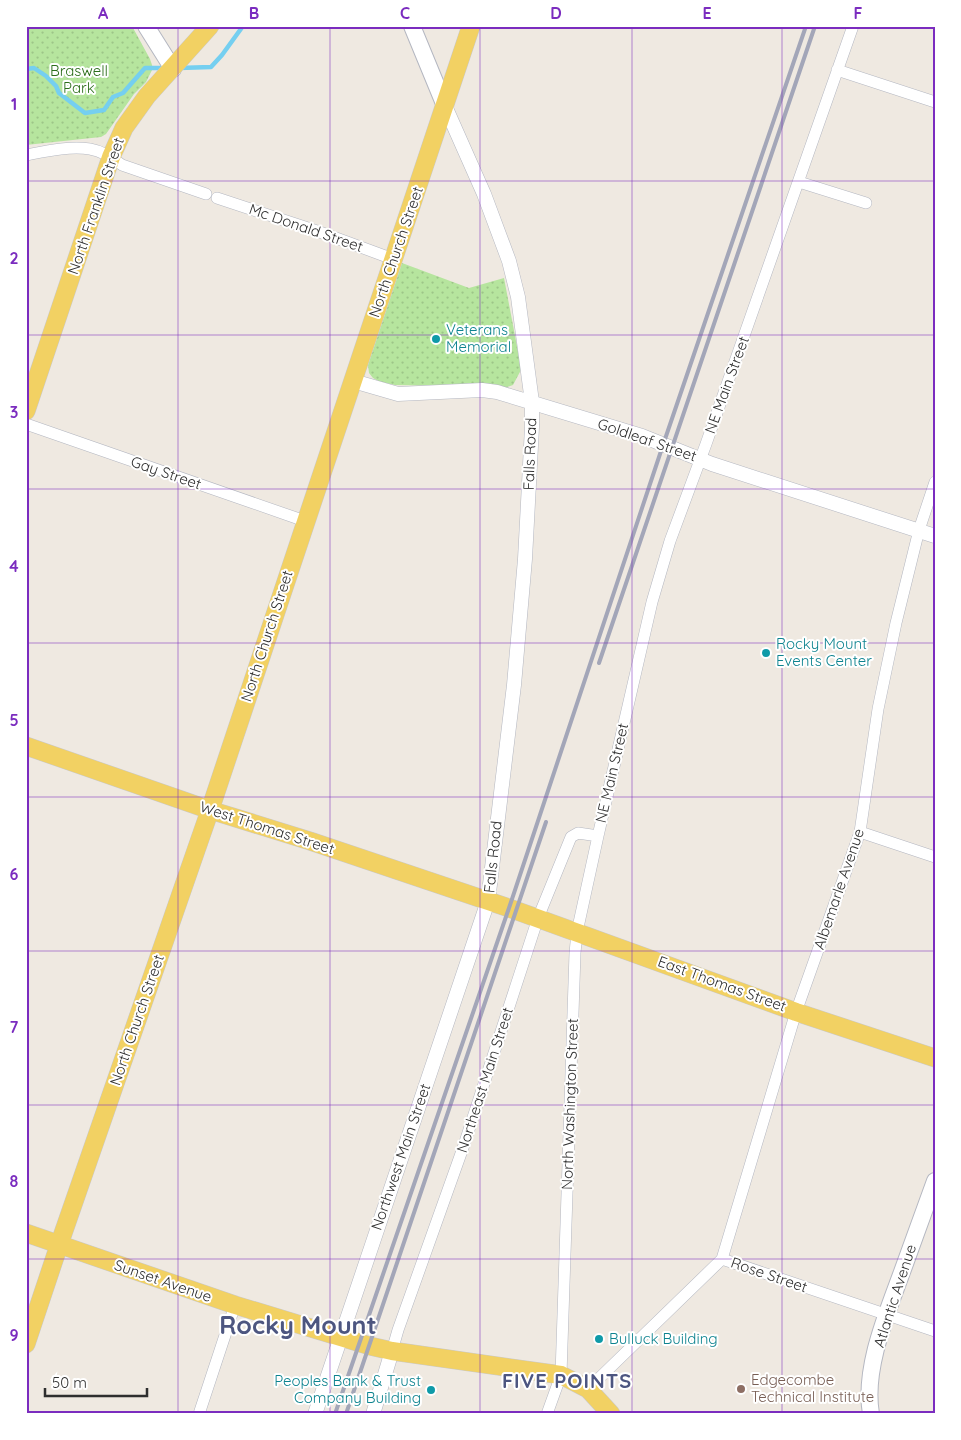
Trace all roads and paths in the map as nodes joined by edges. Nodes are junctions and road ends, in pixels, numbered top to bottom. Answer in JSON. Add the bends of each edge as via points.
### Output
{"nodes":[{"id":1,"x":146,"y":26,"type":"edge"},
{"id":2,"x":210,"y":26,"type":"edge"},
{"id":3,"x":412,"y":26,"type":"edge"},
{"id":4,"x":471,"y":26,"type":"edge"},
{"id":5,"x":853,"y":26,"type":"edge"},
{"id":6,"x":172,"y":69,"type":"junction"},
{"id":7,"x":837,"y":70,"type":"junction"},
{"id":8,"x":935,"y":102,"type":"edge"},
{"id":9,"x":445,"y":106,"type":"junction"},
{"id":10,"x":26,"y":154,"type":"edge"},
{"id":11,"x":111,"y":157,"type":"junction"},
{"id":12,"x":799,"y":182,"type":"junction"},
{"id":13,"x":866,"y":203,"type":"dead end"},
{"id":14,"x":394,"y":260,"type":"junction"},
{"id":15,"x":353,"y":381,"type":"junction"},
{"id":16,"x":532,"y":402,"type":"junction"},
{"id":17,"x":26,"y":410,"type":"edge"},
{"id":18,"x":26,"y":424,"type":"edge"},
{"id":19,"x":700,"y":459,"type":"junction"},
{"id":20,"x":935,"y":482,"type":"edge"},
{"id":21,"x":305,"y":521,"type":"junction"},
{"id":22,"x":919,"y":530,"type":"junction"},
{"id":23,"x":935,"y":536,"type":"edge"},
{"id":24,"x":26,"y":746,"type":"edge"},
{"id":25,"x":210,"y":810,"type":"junction"},
{"id":26,"x":860,"y":832,"type":"junction"},
{"id":27,"x":598,"y":836,"type":"junction"},
{"id":28,"x":935,"y":857,"type":"edge"},
{"id":29,"x":488,"y":901,"type":"junction"},
{"id":30,"x":509,"y":908,"type":"joint"},
{"id":31,"x":538,"y":918,"type":"junction"},
{"id":32,"x":577,"y":932,"type":"junction"},
{"id":33,"x":796,"y":1012,"type":"junction"},
{"id":34,"x":935,"y":1058,"type":"edge"},
{"id":35,"x":935,"y":1181,"type":"edge"},
{"id":36,"x":26,"y":1234,"type":"edge"},
{"id":37,"x":59,"y":1245,"type":"junction"},
{"id":38,"x":722,"y":1259,"type":"junction"},
{"id":39,"x":235,"y":1305,"type":"junction"},
{"id":40,"x":886,"y":1315,"type":"junction"},
{"id":41,"x":935,"y":1331,"type":"edge"},
{"id":42,"x":341,"y":1337,"type":"junction"},
{"id":43,"x":26,"y":1344,"type":"edge"},
{"id":44,"x":392,"y":1351,"type":"junction"},
{"id":45,"x":561,"y":1375,"type":"junction"},
{"id":46,"x":588,"y":1389,"type":"junction"},
{"id":47,"x":198,"y":1414,"type":"edge"},
{"id":48,"x":315,"y":1414,"type":"edge"},
{"id":49,"x":373,"y":1414,"type":"edge"},
{"id":50,"x":547,"y":1414,"type":"edge"},
{"id":51,"x":611,"y":1414,"type":"edge"},
{"id":52,"x":871,"y":1414,"type":"edge"}],
"edges":[{"from":1,"to":6,"type":"main road"},
{"from":2,"to":6,"type":"main road","name":"North Franklin Street"},
{"from":3,"to":9,"type":"main road","name":"Falls Road"},
{"from":4,"to":9,"type":"main road","name":"North Church Street"},
{"from":5,"to":7,"type":"street","name":"NE Main Street"},
{"from":6,"to":11,"type":"main road","name":"North Franklin Street","via":[[124,128]]},
{"from":7,"to":8,"type":"street"},
{"from":7,"to":12,"type":"street","name":"NE Main Street"},
{"from":9,"to":14,"type":"main road","name":"North Church Street"},
{"from":9,"to":16,"type":"street","name":"Falls Road","via":[[509,261],[518,297]]},
{"from":10,"to":11,"type":"street","name":"Mc Donald Street","via":[[91,149]]},
{"from":11,"to":14,"type":"street","name":"Mc Donald Street","via":[[122,165]]},
{"from":11,"to":17,"type":"main road","name":"North Franklin Street"},
{"from":12,"to":13,"type":"street"},
{"from":12,"to":19,"type":"street","name":"NE Main Street"},
{"from":14,"to":15,"type":"main road","name":"North Church Street"},
{"from":15,"to":16,"type":"street","name":"Goldleaf Street","via":[[398,394],[482,390]]},
{"from":15,"to":21,"type":"main road","name":"North Church Street"},
{"from":16,"to":19,"type":"street","name":"Goldleaf Street","via":[[642,436]]},
{"from":16,"to":29,"type":"street","name":"Falls Road","via":[[525,559],[514,685]]},
{"from":18,"to":21,"type":"street","name":"Gay Street"},
{"from":19,"to":22,"type":"street","name":"Goldleaf Street"},
{"from":19,"to":27,"type":"street","name":"NE Main Street","via":[[652,602]]},
{"from":20,"to":22,"type":"street","name":"Albemarle Avenue"},
{"from":21,"to":25,"type":"main road","name":"North Church Street"},
{"from":22,"to":23,"type":"street","name":"Goldleaf Street"},
{"from":22,"to":26,"type":"street","name":"Albemarle Avenue","via":[[878,709]]},
{"from":24,"to":25,"type":"main road","name":"West Thomas Street"},
{"from":25,"to":29,"type":"main road","name":"West Thomas Street"},
{"from":25,"to":37,"type":"main road","name":"North Church Street"},
{"from":26,"to":28,"type":"street"},
{"from":26,"to":33,"type":"street","name":"Albemarle Avenue"},
{"from":27,"to":31,"type":"street","name":"Northeast Main Street","via":[[583,832],[571,837]]},
{"from":27,"to":32,"type":"street","name":"North Washington Street"},
{"from":29,"to":30,"type":"main road","name":"West Thomas Street"},
{"from":29,"to":42,"type":"street","name":"Northwest Main Street"},
{"from":30,"to":31,"type":"main road","name":"East Thomas Street"},
{"from":31,"to":32,"type":"main road","name":"East Thomas Street"},
{"from":31,"to":44,"type":"street","name":"Northeast Main Street"},
{"from":32,"to":33,"type":"main road","name":"East Thomas Street"},
{"from":32,"to":45,"type":"street","name":"North Washington Street"},
{"from":33,"to":34,"type":"main road","name":"East Thomas Street"},
{"from":33,"to":38,"type":"street","name":"Albemarle Avenue"},
{"from":35,"to":40,"type":"main road","name":"Atlantic Avenue"},
{"from":36,"to":37,"type":"main road","name":"Sunset Avenue"},
{"from":37,"to":39,"type":"main road","name":"Sunset Avenue"},
{"from":37,"to":43,"type":"main road","name":"North Church Street"},
{"from":38,"to":40,"type":"street","name":"Rose Street"},
{"from":38,"to":46,"type":"street","name":"Rose Street"},
{"from":39,"to":42,"type":"main road","name":"Sunset Avenue"},
{"from":39,"to":47,"type":"street"},
{"from":40,"to":41,"type":"street","name":"Rose Street"},
{"from":40,"to":52,"type":"main road","name":"Atlantic Avenue","via":[[871,1371]]},
{"from":42,"to":44,"type":"main road","name":"Sunset Avenue"},
{"from":42,"to":48,"type":"street","name":"Northwest Main Street"},
{"from":44,"to":45,"type":"main road","name":"Sunset Avenue"},
{"from":44,"to":49,"type":"street"},
{"from":45,"to":46,"type":"main road","name":"Sunset Avenue"},
{"from":45,"to":50,"type":"street","name":"North Washington Street"},
{"from":46,"to":51,"type":"main road","name":"Sunset Avenue"}]}
